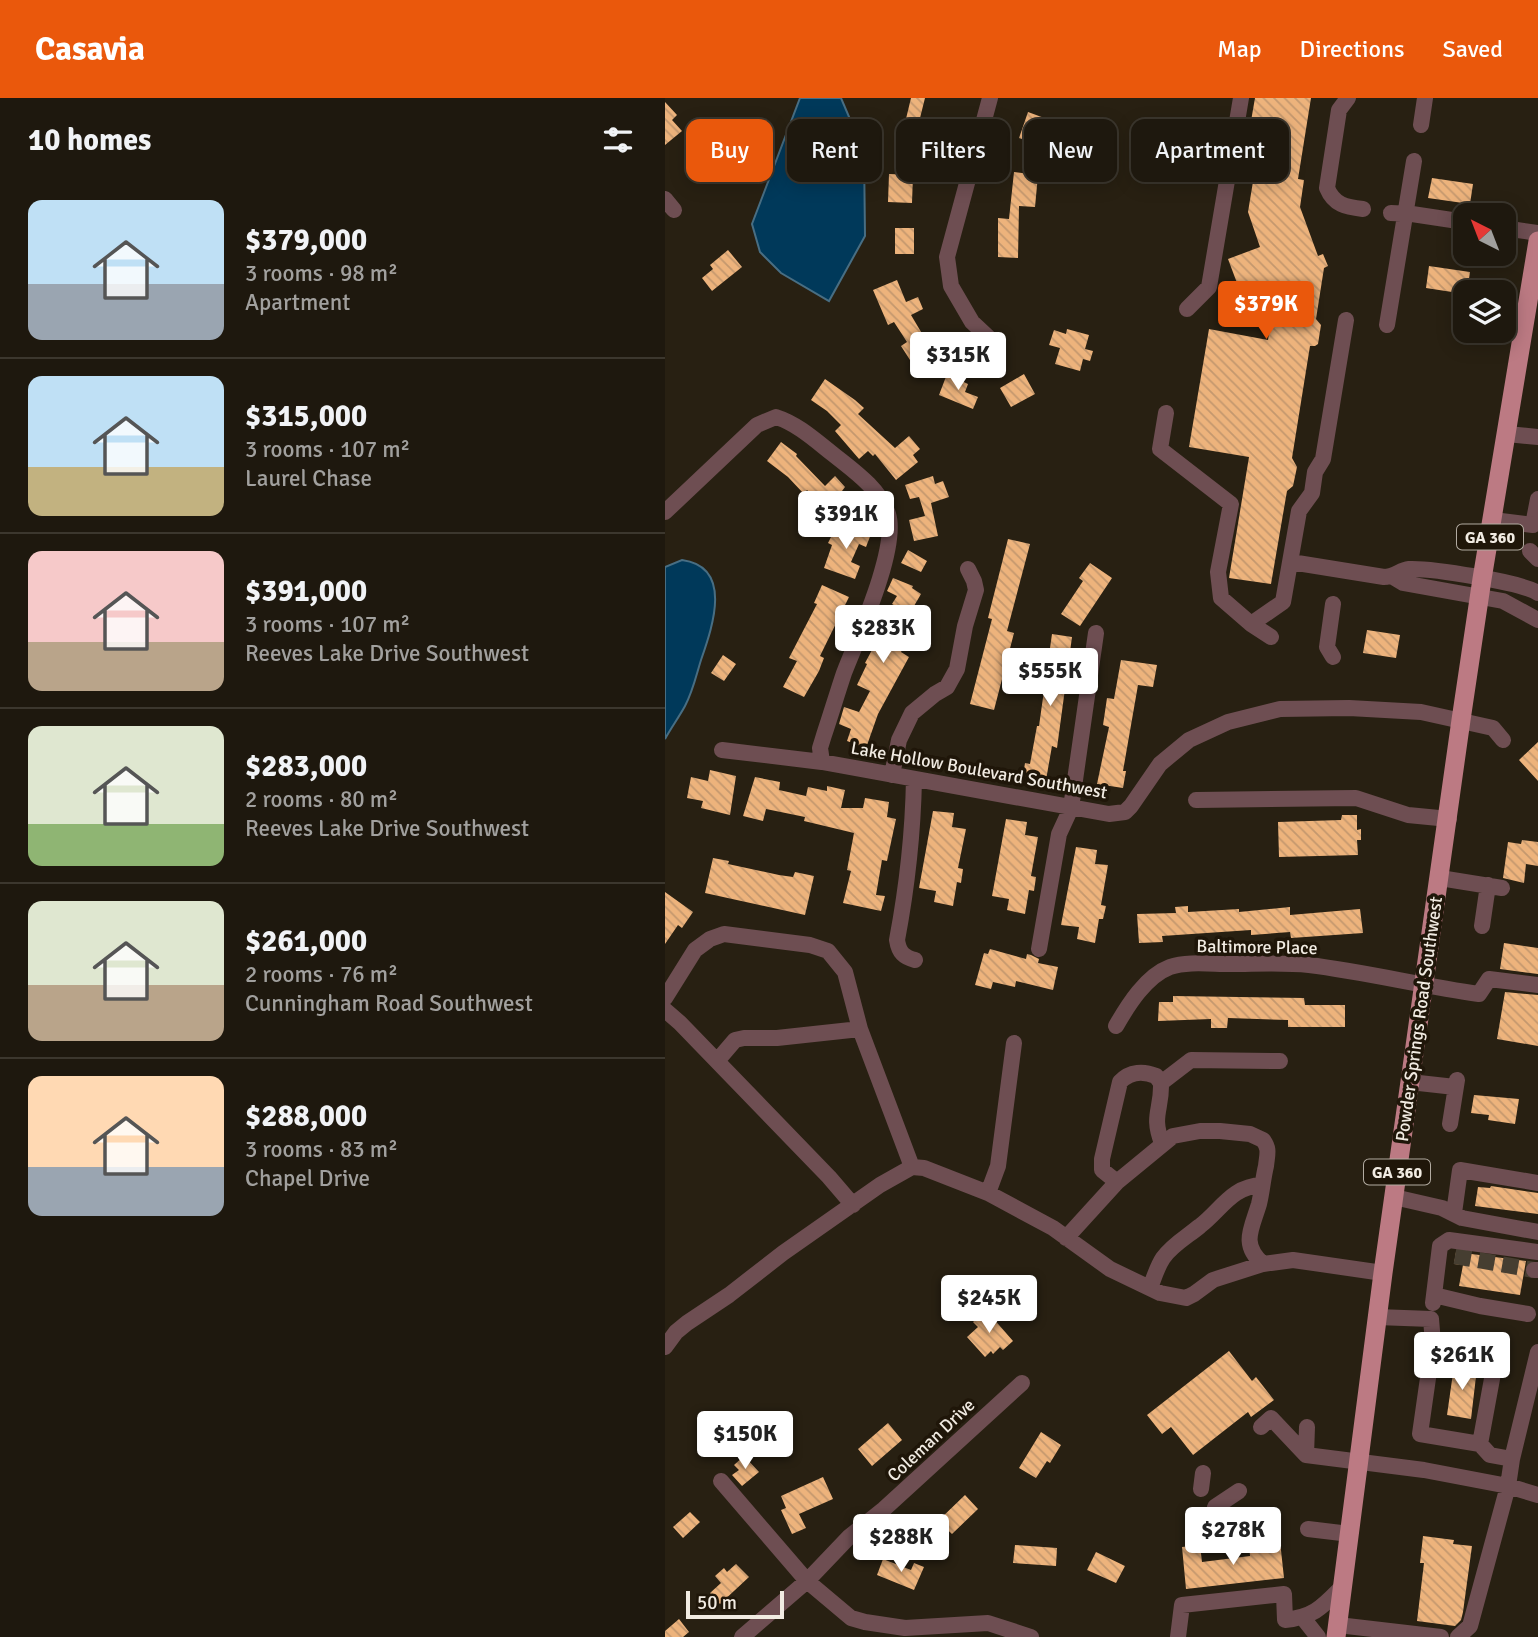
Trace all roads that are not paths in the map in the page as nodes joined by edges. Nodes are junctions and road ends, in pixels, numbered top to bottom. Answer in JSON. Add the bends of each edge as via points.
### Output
{"nodes":[{"id":1,"x":990,"y":98,"type":"edge"},
{"id":2,"x":1241,"y":98,"type":"edge"},
{"id":3,"x":1348,"y":98,"type":"edge"},
{"id":4,"x":1425,"y":98,"type":"edge"},
{"id":5,"x":1421,"y":125,"type":"dead end"},
{"id":6,"x":1414,"y":161,"type":"dead end"},
{"id":7,"x":1363,"y":209,"type":"dead end"},
{"id":8,"x":1398,"y":214,"type":"junction"},
{"id":9,"x":1453,"y":221,"type":"edge"},
{"id":10,"x":1516,"y":230,"type":"edge"},
{"id":11,"x":1538,"y":233,"type":"edge"},
{"id":12,"x":1538,"y":241,"type":"edge"},
{"id":13,"x":1534,"y":285,"type":"edge"},
{"id":14,"x":1187,"y":309,"type":"dead end"},
{"id":15,"x":1346,"y":320,"type":"dead end"},
{"id":16,"x":1387,"y":325,"type":"dead end"},
{"id":17,"x":988,"y":337,"type":"dead end"},
{"id":18,"x":1167,"y":413,"type":"dead end"},
{"id":19,"x":1507,"y":435,"type":"junction"},
{"id":20,"x":1538,"y":437,"type":"edge"},
{"id":21,"x":1538,"y":499,"type":"edge"},
{"id":22,"x":665,"y":512,"type":"edge"},
{"id":23,"x":1493,"y":520,"type":"junction"},
{"id":24,"x":1291,"y":562,"type":"junction"},
{"id":25,"x":968,"y":569,"type":"dead end"},
{"id":26,"x":1481,"y":587,"type":"junction"},
{"id":27,"x":1538,"y":593,"type":"edge"},
{"id":28,"x":1333,"y":604,"type":"dead end"},
{"id":29,"x":1538,"y":620,"type":"edge"},
{"id":30,"x":1251,"y":624,"type":"junction"},
{"id":31,"x":1096,"y":634,"type":"dead end"},
{"id":32,"x":1271,"y":637,"type":"dead end"},
{"id":33,"x":1333,"y":657,"type":"dead end"},
{"id":34,"x":1461,"y":720,"type":"junction"},
{"id":35,"x":1503,"y":740,"type":"dead end"},
{"id":36,"x":722,"y":750,"type":"dead end"},
{"id":37,"x":822,"y":762,"type":"junction"},
{"id":38,"x":892,"y":775,"type":"junction"},
{"id":39,"x":914,"y":779,"type":"junction"},
{"id":40,"x":1196,"y":800,"type":"dead end"},
{"id":41,"x":1071,"y":808,"type":"junction"},
{"id":42,"x":1449,"y":819,"type":"junction"},
{"id":43,"x":1440,"y":878,"type":"junction"},
{"id":44,"x":1482,"y":926,"type":"dead end"},
{"id":45,"x":1039,"y":949,"type":"dead end"},
{"id":46,"x":915,"y":960,"type":"dead end"},
{"id":47,"x":1538,"y":985,"type":"edge"},
{"id":48,"x":1423,"y":986,"type":"junction"},
{"id":49,"x":665,"y":998,"type":"edge"},
{"id":50,"x":665,"y":1010,"type":"edge"},
{"id":51,"x":1116,"y":1026,"type":"dead end"},
{"id":52,"x":860,"y":1029,"type":"junction"},
{"id":53,"x":1014,"y":1043,"type":"dead end"},
{"id":54,"x":1280,"y":1061,"type":"dead end"},
{"id":55,"x":717,"y":1062,"type":"junction"},
{"id":56,"x":1410,"y":1082,"type":"junction"},
{"id":57,"x":1161,"y":1083,"type":"junction"},
{"id":58,"x":1450,"y":1124,"type":"dead end"},
{"id":59,"x":1162,"y":1143,"type":"junction"},
{"id":60,"x":912,"y":1167,"type":"junction"},
{"id":61,"x":1117,"y":1182,"type":"junction"},
{"id":62,"x":1538,"y":1183,"type":"edge"},
{"id":63,"x":1262,"y":1185,"type":"junction"},
{"id":64,"x":988,"y":1193,"type":"junction"},
{"id":65,"x":1394,"y":1197,"type":"junction"},
{"id":66,"x":853,"y":1205,"type":"junction"},
{"id":67,"x":1454,"y":1213,"type":"junction"},
{"id":68,"x":1538,"y":1232,"type":"edge"},
{"id":69,"x":1066,"y":1238,"type":"junction"},
{"id":70,"x":1538,"y":1252,"type":"edge"},
{"id":71,"x":1263,"y":1264,"type":"junction"},
{"id":72,"x":1383,"y":1273,"type":"junction"},
{"id":73,"x":1150,"y":1288,"type":"junction"},
{"id":74,"x":1434,"y":1295,"type":"junction"},
{"id":75,"x":1528,"y":1314,"type":"dead end"},
{"id":76,"x":1377,"y":1317,"type":"junction"},
{"id":77,"x":1431,"y":1319,"type":"junction"},
{"id":78,"x":1433,"y":1343,"type":"junction"},
{"id":79,"x":665,"y":1347,"type":"edge"},
{"id":80,"x":1538,"y":1352,"type":"edge"},
{"id":81,"x":1495,"y":1361,"type":"junction"},
{"id":82,"x":1021,"y":1383,"type":"dead end"},
{"id":83,"x":1261,"y":1427,"type":"dead end"},
{"id":84,"x":1307,"y":1427,"type":"dead end"},
{"id":85,"x":1426,"y":1435,"type":"junction"},
{"id":86,"x":1480,"y":1444,"type":"junction"},
{"id":87,"x":1306,"y":1455,"type":"junction"},
{"id":88,"x":1512,"y":1459,"type":"junction"},
{"id":89,"x":1360,"y":1462,"type":"junction"},
{"id":90,"x":721,"y":1481,"type":"dead end"},
{"id":91,"x":1508,"y":1486,"type":"junction"},
{"id":92,"x":1239,"y":1491,"type":"dead end"},
{"id":93,"x":1538,"y":1495,"type":"edge"},
{"id":94,"x":1215,"y":1507,"type":"dead end"},
{"id":95,"x":1308,"y":1529,"type":"dead end"},
{"id":96,"x":1350,"y":1534,"type":"junction"},
{"id":97,"x":807,"y":1581,"type":"junction"},
{"id":98,"x":1343,"y":1586,"type":"junction"},
{"id":99,"x":1303,"y":1618,"type":"junction"},
{"id":100,"x":1285,"y":1620,"type":"junction"},
{"id":101,"x":1337,"y":1631,"type":"edge"},
{"id":102,"x":742,"y":1637,"type":"edge"},
{"id":103,"x":1031,"y":1637,"type":"edge"},
{"id":104,"x":1178,"y":1637,"type":"edge"},
{"id":105,"x":1282,"y":1637,"type":"edge"},
{"id":106,"x":1318,"y":1637,"type":"edge"},
{"id":107,"x":1441,"y":1637,"type":"edge"},
{"id":108,"x":1458,"y":1637,"type":"edge"}],
"edges":[{"from":1,"to":17,"type":"street","via":[[947,257],[951,286],[972,322]]},
{"from":2,"to":14,"type":"street","via":[[1209,287]]},
{"from":3,"to":7,"type":"street","via":[[1339,110],[1327,188],[1339,204]]},
{"from":4,"to":5,"type":"street"},
{"from":6,"to":8,"type":"street"},
{"from":8,"to":9,"type":"street"},
{"from":8,"to":16,"type":"street"},
{"from":10,"to":11,"type":"street"},
{"from":12,"to":13,"type":"main road","number":"GA 360"},
{"from":13,"to":19,"type":"main road","number":"GA 360"},
{"from":15,"to":24,"type":"street","via":[[1323,459],[1315,472],[1312,494],[1299,511]]},
{"from":18,"to":30,"type":"street","via":[[1160,449],[1231,504],[1218,572],[1221,598]]},
{"from":19,"to":20,"type":"street"},
{"from":19,"to":23,"type":"main road","number":"GA 360"},
{"from":21,"to":23,"type":"street","via":[[1533,525]]},
{"from":22,"to":37,"type":"street","via":[[757,425],[776,417],[806,433],[857,472],[884,504],[890,529],[885,558],[824,735]]},
{"from":23,"to":26,"type":"main road","number":"GA 360"},
{"from":24,"to":26,"type":"street","via":[[1394,577],[1403,583]]},
{"from":24,"to":30,"type":"street","via":[[1283,602]]},
{"from":25,"to":38,"type":"street","via":[[976,590],[957,669],[947,687],[912,713],[899,740]]},
{"from":26,"to":27,"type":"street","via":[[1520,584]]},
{"from":26,"to":29,"type":"street"},
{"from":26,"to":34,"type":"main road","name":"Powder Springs Road Southwest","number":"GA 360"},
{"from":28,"to":33,"type":"street","via":[[1327,648]]},
{"from":30,"to":32,"type":"street"},
{"from":31,"to":41,"type":"street"},
{"from":34,"to":35,"type":"street","name":"Lake Hollow Boulevard Southwest","via":[[1493,728]]},
{"from":34,"to":41,"type":"street","name":"Lake Hollow Boulevard Southwest","via":[[1421,712],[1349,708],[1305,707],[1255,714],[1207,730],[1175,750],[1125,812]]},
{"from":34,"to":42,"type":"main road","name":"Powder Springs Road Southwest","number":"GA 360"},
{"from":36,"to":37,"type":"street","name":"Lake Hollow Boulevard Southwest"},
{"from":37,"to":38,"type":"street","name":"Lake Hollow Boulevard Southwest"},
{"from":38,"to":39,"type":"street","name":"Lake Hollow Boulevard Southwest"},
{"from":39,"to":41,"type":"street","name":"Lake Hollow Boulevard Southwest"},
{"from":39,"to":46,"type":"street","via":[[906,891],[897,940],[905,957]]},
{"from":40,"to":42,"type":"street","via":[[1356,798],[1408,815]]},
{"from":41,"to":45,"type":"street","via":[[1059,834]]},
{"from":42,"to":43,"type":"main road","name":"Powder Springs Road Southwest","number":"GA 360"},
{"from":43,"to":44,"type":"street","via":[[1495,887]]},
{"from":43,"to":48,"type":"main road","name":"Powder Springs Road Southwest","number":"GA 360"},
{"from":47,"to":48,"type":"street","name":"Baltimore Place","via":[[1489,979],[1479,994]]},
{"from":48,"to":51,"type":"street","name":"Baltimore Place","via":[[1307,965],[1171,967],[1143,989]]},
{"from":48,"to":56,"type":"main road","name":"Powder Springs Road Southwest","number":"GA 360"},
{"from":49,"to":52,"type":"street","via":[[695,950],[710,939],[724,934],[810,945],[828,951],[845,972]]},
{"from":50,"to":55,"type":"street"},
{"from":52,"to":55,"type":"street","via":[[735,1040]]},
{"from":52,"to":60,"type":"street"},
{"from":53,"to":64,"type":"street","via":[[998,1166]]},
{"from":54,"to":57,"type":"street","via":[[1191,1060]]},
{"from":55,"to":66,"type":"street"},
{"from":56,"to":58,"type":"street","via":[[1456,1084]]},
{"from":56,"to":65,"type":"main road","name":"Powder Springs Road Southwest","number":"GA 360"},
{"from":57,"to":59,"type":"street","via":[[1156,1128]]},
{"from":57,"to":61,"type":"street","via":[[1147,1073],[1131,1074],[1120,1082],[1102,1159],[1102,1170]]},
{"from":59,"to":61,"type":"street"},
{"from":59,"to":63,"type":"street","via":[[1200,1131],[1250,1134],[1263,1140],[1268,1150]]},
{"from":60,"to":64,"type":"street"},
{"from":60,"to":66,"type":"street"},
{"from":61,"to":69,"type":"street"},
{"from":62,"to":67,"type":"street","via":[[1460,1170]]},
{"from":63,"to":71,"type":"street","via":[[1249,1244]]},
{"from":63,"to":73,"type":"street","via":[[1246,1187],[1227,1199],[1167,1253]]},
{"from":64,"to":69,"type":"street"},
{"from":65,"to":67,"type":"street"},
{"from":65,"to":72,"type":"main road","name":"Powder Springs Road Southwest","number":"GA 360"},
{"from":66,"to":79,"type":"street","via":[[687,1323]]},
{"from":67,"to":68,"type":"street"},
{"from":69,"to":73,"type":"street","via":[[1110,1269]]},
{"from":70,"to":74,"type":"street","via":[[1449,1240],[1440,1246],[1447,1255]]},
{"from":71,"to":72,"type":"street","via":[[1293,1260]]},
{"from":71,"to":73,"type":"street","via":[[1213,1280],[1186,1298]]},
{"from":72,"to":76,"type":"main road","name":"Powder Springs Road Southwest","number":"GA 360"},
{"from":74,"to":75,"type":"street"},
{"from":74,"to":77,"type":"street"},
{"from":76,"to":77,"type":"street"},
{"from":76,"to":89,"type":"main road","name":"Powder Springs Road Southwest","number":"GA 360"},
{"from":77,"to":78,"type":"street"},
{"from":78,"to":81,"type":"street","via":[[1496,1357]]},
{"from":78,"to":85,"type":"street","via":[[1420,1434]]},
{"from":80,"to":88,"type":"street"},
{"from":81,"to":85,"type":"street","via":[[1483,1366],[1475,1425],[1466,1432],[1434,1429]]},
{"from":81,"to":86,"type":"street"},
{"from":82,"to":97,"type":"street","name":"Coleman Drive","via":[[849,1537]]},
{"from":83,"to":87,"type":"street","via":[[1271,1418]]},
{"from":84,"to":87,"type":"street"},
{"from":85,"to":86,"type":"street"},
{"from":86,"to":88,"type":"street","via":[[1490,1455]]},
{"from":87,"to":89,"type":"street"},
{"from":88,"to":91,"type":"street"},
{"from":89,"to":91,"type":"street"},
{"from":89,"to":96,"type":"main road","name":"Powder Springs Road Southwest","number":"GA 360"},
{"from":90,"to":97,"type":"street"},
{"from":91,"to":93,"type":"street"},
{"from":91,"to":108,"type":"street","via":[[1470,1626]]},
{"from":92,"to":94,"type":"street"},
{"from":95,"to":96,"type":"street"},
{"from":96,"to":98,"type":"main road","name":"Powder Springs Road Southwest","number":"GA 360"},
{"from":97,"to":102,"type":"street","name":"Coleman Drive"},
{"from":97,"to":103,"type":"street","via":[[851,1618],[865,1622],[905,1628],[988,1623]]},
{"from":98,"to":99,"type":"street"},
{"from":98,"to":101,"type":"main road","name":"Powder Springs Road Southwest","number":"GA 360"},
{"from":99,"to":100,"type":"street"},
{"from":99,"to":106,"type":"street"},
{"from":100,"to":104,"type":"street","via":[[1284,1594],[1182,1605]]},
{"from":100,"to":105,"type":"street"},
{"from":101,"to":107,"type":"street"}]}
